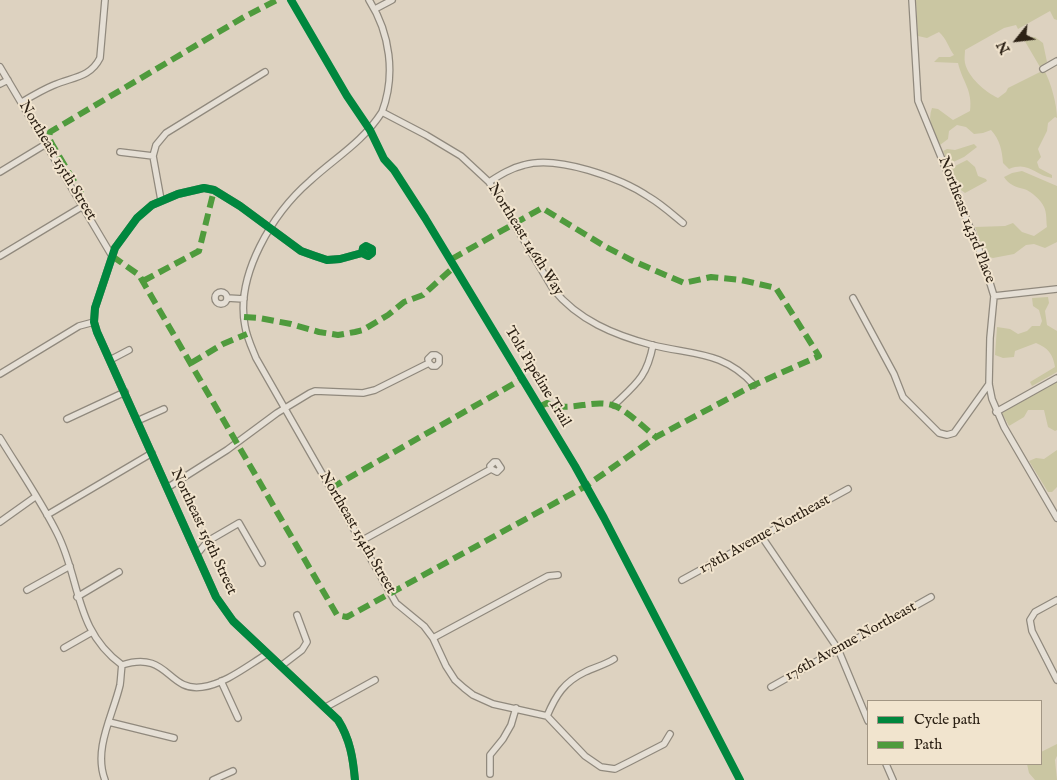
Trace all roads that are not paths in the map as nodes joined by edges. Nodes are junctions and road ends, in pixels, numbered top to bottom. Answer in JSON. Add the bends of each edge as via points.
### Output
{"nodes":[{"id":1,"x":105,"y":0,"type":"edge"},
{"id":2,"x":369,"y":0,"type":"edge"},
{"id":3,"x":392,"y":0,"type":"edge"},
{"id":4,"x":912,"y":0,"type":"edge"},
{"id":5,"x":375,"y":9,"type":"junction"},
{"id":6,"x":1057,"y":61,"type":"edge"},
{"id":7,"x":0,"y":67,"type":"edge"},
{"id":8,"x":1043,"y":69,"type":"dead end"},
{"id":9,"x":265,"y":72,"type":"dead end"},
{"id":10,"x":8,"y":80,"type":"junction"},
{"id":11,"x":0,"y":84,"type":"edge"},
{"id":12,"x":22,"y":102,"type":"junction"},
{"id":13,"x":382,"y":112,"type":"junction"},
{"id":14,"x":46,"y":144,"type":"junction"},
{"id":15,"x":120,"y":152,"type":"dead end"},
{"id":16,"x":153,"y":156,"type":"junction"},
{"id":17,"x":0,"y":172,"type":"edge"},
{"id":18,"x":489,"y":182,"type":"junction"},
{"id":19,"x":161,"y":200,"type":"junction"},
{"id":20,"x":83,"y":206,"type":"junction"},
{"id":21,"x":683,"y":223,"type":"dead end"},
{"id":22,"x":269,"y":228,"type":"junction"},
{"id":23,"x":362,"y":253,"type":"dead end"},
{"id":24,"x":0,"y":256,"type":"edge"},
{"id":25,"x":112,"y":256,"type":"junction"},
{"id":26,"x":1057,"y":289,"type":"edge"},
{"id":27,"x":994,"y":296,"type":"junction"},
{"id":28,"x":227,"y":298,"type":"dead end"},
{"id":29,"x":853,"y":298,"type":"dead end"},
{"id":30,"x":244,"y":299,"type":"junction"},
{"id":31,"x":94,"y":320,"type":"junction"},
{"id":32,"x":653,"y":345,"type":"junction"},
{"id":33,"x":129,"y":350,"type":"dead end"},
{"id":34,"x":110,"y":360,"type":"junction"},
{"id":35,"x":429,"y":363,"type":"dead end"},
{"id":36,"x":0,"y":374,"type":"edge"},
{"id":37,"x":1057,"y":378,"type":"edge"},
{"id":38,"x":989,"y":384,"type":"junction"},
{"id":39,"x":754,"y":385,"type":"dead end"},
{"id":40,"x":125,"y":392,"type":"junction"},
{"id":41,"x":614,"y":406,"type":"dead end"},
{"id":42,"x":164,"y":408,"type":"dead end"},
{"id":43,"x":285,"y":408,"type":"junction"},
{"id":44,"x":996,"y":412,"type":"junction"},
{"id":45,"x":67,"y":419,"type":"dead end"},
{"id":46,"x":137,"y":420,"type":"junction"},
{"id":47,"x":0,"y":438,"type":"edge"},
{"id":48,"x":152,"y":452,"type":"junction"},
{"id":49,"x":491,"y":469,"type":"dead end"},
{"id":50,"x":167,"y":488,"type":"junction"},
{"id":51,"x":848,"y":489,"type":"dead end"},
{"id":52,"x":36,"y":498,"type":"junction"},
{"id":53,"x":46,"y":515,"type":"junction"},
{"id":54,"x":1057,"y":518,"type":"edge"},
{"id":55,"x":0,"y":522,"type":"edge"},
{"id":56,"x":762,"y":537,"type":"junction"},
{"id":57,"x":361,"y":541,"type":"junction"},
{"id":58,"x":197,"y":554,"type":"junction"},
{"id":59,"x":262,"y":563,"type":"dead end"},
{"id":60,"x":70,"y":566,"type":"junction"},
{"id":61,"x":119,"y":572,"type":"dead end"},
{"id":62,"x":558,"y":575,"type":"dead end"},
{"id":63,"x":682,"y":580,"type":"dead end"},
{"id":64,"x":27,"y":590,"type":"dead end"},
{"id":65,"x":77,"y":597,"type":"junction"},
{"id":66,"x":931,"y":598,"type":"dead end"},
{"id":67,"x":1057,"y":600,"type":"edge"},
{"id":68,"x":297,"y":615,"type":"dead end"},
{"id":69,"x":92,"y":632,"type":"junction"},
{"id":70,"x":433,"y":638,"type":"junction"},
{"id":71,"x":64,"y":648,"type":"dead end"},
{"id":72,"x":838,"y":649,"type":"junction"},
{"id":73,"x":267,"y":654,"type":"junction"},
{"id":74,"x":614,"y":659,"type":"dead end"},
{"id":75,"x":122,"y":665,"type":"junction"},
{"id":76,"x":280,"y":666,"type":"junction"},
{"id":77,"x":375,"y":680,"type":"dead end"},
{"id":78,"x":1057,"y":680,"type":"edge"},
{"id":79,"x":221,"y":681,"type":"junction"},
{"id":80,"x":771,"y":686,"type":"dead end"},
{"id":81,"x":326,"y":708,"type":"junction"},
{"id":82,"x":516,"y":708,"type":"junction"},
{"id":83,"x":547,"y":716,"type":"junction"},
{"id":84,"x":238,"y":718,"type":"dead end"},
{"id":85,"x":867,"y":719,"type":"edge"},
{"id":86,"x":109,"y":722,"type":"junction"},
{"id":87,"x":670,"y":734,"type":"dead end"},
{"id":88,"x":174,"y":738,"type":"dead end"},
{"id":89,"x":886,"y":765,"type":"edge"},
{"id":90,"x":233,"y":771,"type":"dead end"},
{"id":91,"x":490,"y":774,"type":"dead end"},
{"id":92,"x":105,"y":780,"type":"edge"},
{"id":93,"x":213,"y":780,"type":"edge"},
{"id":94,"x":355,"y":780,"type":"edge"},
{"id":95,"x":892,"y":780,"type":"edge"}],
"edges":[{"from":1,"to":12,"type":"street","via":[[100,58],[96,66],[86,74],[55,84]]},
{"from":2,"to":5,"type":"street"},
{"from":3,"to":5,"type":"street"},
{"from":4,"to":27,"type":"street","name":"Northeast 143rd Place","via":[[919,106],[982,257]]},
{"from":5,"to":13,"type":"street","via":[[388,50],[388,88]]},
{"from":6,"to":8,"type":"street"},
{"from":7,"to":10,"type":"street","name":"Northeast 155th Street"},
{"from":9,"to":16,"type":"street","via":[[166,133],[156,145]]},
{"from":10,"to":11,"type":"street"},
{"from":10,"to":12,"type":"street","name":"Northeast 155th Street"},
{"from":12,"to":14,"type":"street","name":"Northeast 155th Street"},
{"from":13,"to":18,"type":"street","name":"Northeast 146th Way","via":[[461,156]]},
{"from":13,"to":22,"type":"street","name":"Northeast 154th Street","via":[[361,139],[294,196]]},
{"from":14,"to":17,"type":"street"},
{"from":14,"to":20,"type":"street","name":"Northeast 155th Street"},
{"from":15,"to":16,"type":"street"},
{"from":16,"to":19,"type":"street"},
{"from":18,"to":21,"type":"street","via":[[524,164],[565,165],[618,180],[650,197]]},
{"from":18,"to":32,"type":"street","name":"Northeast 146th Way","via":[[553,289],[572,310],[614,333]]},
{"from":19,"to":22,"type":"street","via":[[204,188],[214,190]]},
{"from":19,"to":25,"type":"street","via":[[137,218]]},
{"from":20,"to":24,"type":"street"},
{"from":20,"to":25,"type":"street","name":"Northeast 155th Street"},
{"from":22,"to":23,"type":"street","via":[[302,251],[327,260]]},
{"from":22,"to":30,"type":"street","name":"Northeast 154th Street","via":[[256,256]]},
{"from":25,"to":31,"type":"street"},
{"from":26,"to":27,"type":"street"},
{"from":27,"to":38,"type":"street","name":"Northeast 143rd Place"},
{"from":28,"to":30,"type":"street"},
{"from":29,"to":38,"type":"street","via":[[903,397],[939,433],[954,433]]},
{"from":30,"to":43,"type":"street","name":"Northeast 154th Street","via":[[244,326],[248,340]]},
{"from":31,"to":34,"type":"street","name":"Northeast 156th Street"},
{"from":31,"to":36,"type":"street"},
{"from":32,"to":39,"type":"street","name":"Northeast 146th Way","via":[[722,360]]},
{"from":32,"to":41,"type":"street","via":[[643,375]]},
{"from":33,"to":34,"type":"street"},
{"from":34,"to":40,"type":"street","name":"Northeast 156th Street"},
{"from":35,"to":43,"type":"street","via":[[375,390],[315,391]]},
{"from":37,"to":44,"type":"street"},
{"from":38,"to":44,"type":"street","name":"Northeast 143rd Place"},
{"from":40,"to":45,"type":"street"},
{"from":40,"to":46,"type":"street","name":"Northeast 156th Street"},
{"from":42,"to":46,"type":"street"},
{"from":43,"to":50,"type":"street"},
{"from":43,"to":57,"type":"street","name":"Northeast 154th Street"},
{"from":44,"to":54,"type":"street","name":"Northeast 143rd Place"},
{"from":46,"to":48,"type":"street","name":"Northeast 156th Street"},
{"from":47,"to":52,"type":"street"},
{"from":48,"to":50,"type":"street","name":"Northeast 156th Street"},
{"from":48,"to":53,"type":"street"},
{"from":49,"to":57,"type":"street"},
{"from":50,"to":58,"type":"street","name":"Northeast 156th Street"},
{"from":51,"to":56,"type":"street","name":"178th Avenue Northeast"},
{"from":52,"to":53,"type":"street"},
{"from":52,"to":55,"type":"street"},
{"from":53,"to":60,"type":"street"},
{"from":56,"to":63,"type":"street","name":"178th Avenue Northeast"},
{"from":56,"to":72,"type":"street"},
{"from":57,"to":70,"type":"street","name":"Northeast 154th Street","via":[[396,603],[424,626]]},
{"from":58,"to":59,"type":"street","via":[[208,541],[239,523]]},
{"from":58,"to":73,"type":"street","name":"Northeast 156th Street","via":[[225,610]]},
{"from":60,"to":64,"type":"street"},
{"from":60,"to":65,"type":"street"},
{"from":61,"to":65,"type":"street"},
{"from":62,"to":70,"type":"street","via":[[548,576]]},
{"from":65,"to":69,"type":"street"},
{"from":66,"to":72,"type":"street","name":"176th Avenue Northeast"},
{"from":67,"to":78,"type":"street","via":[[1035,612],[1030,620],[1032,632]]},
{"from":68,"to":76,"type":"street","via":[[307,642],[302,650]]},
{"from":69,"to":71,"type":"street"},
{"from":69,"to":75,"type":"street","via":[[110,656]]},
{"from":70,"to":82,"type":"street","name":"Northeast 154th Street","via":[[446,666],[464,688],[493,704]]},
{"from":72,"to":80,"type":"street","name":"176th Avenue Northeast"},
{"from":72,"to":85,"type":"street"},
{"from":73,"to":76,"type":"street","name":"Northeast 156th Street"},
{"from":73,"to":79,"type":"street"},
{"from":74,"to":83,"type":"street","via":[[566,684]]},
{"from":75,"to":79,"type":"street","via":[[133,661],[155,663],[178,682],[194,687]]},
{"from":75,"to":86,"type":"street"},
{"from":76,"to":81,"type":"street","name":"Northeast 156th Street"},
{"from":77,"to":81,"type":"street"},
{"from":79,"to":84,"type":"street"},
{"from":81,"to":94,"type":"street","name":"Northeast 156th Street","via":[[344,729],[350,744]]},
{"from":82,"to":83,"type":"street","name":"Northeast 154th Street"},
{"from":82,"to":91,"type":"street","via":[[511,726],[490,754]]},
{"from":83,"to":87,"type":"street","via":[[585,756],[601,767],[614,768],[630,762],[664,744]]},
{"from":86,"to":88,"type":"street"},
{"from":86,"to":92,"type":"street","via":[[101,761]]},
{"from":89,"to":95,"type":"street"},
{"from":90,"to":93,"type":"street"}]}
